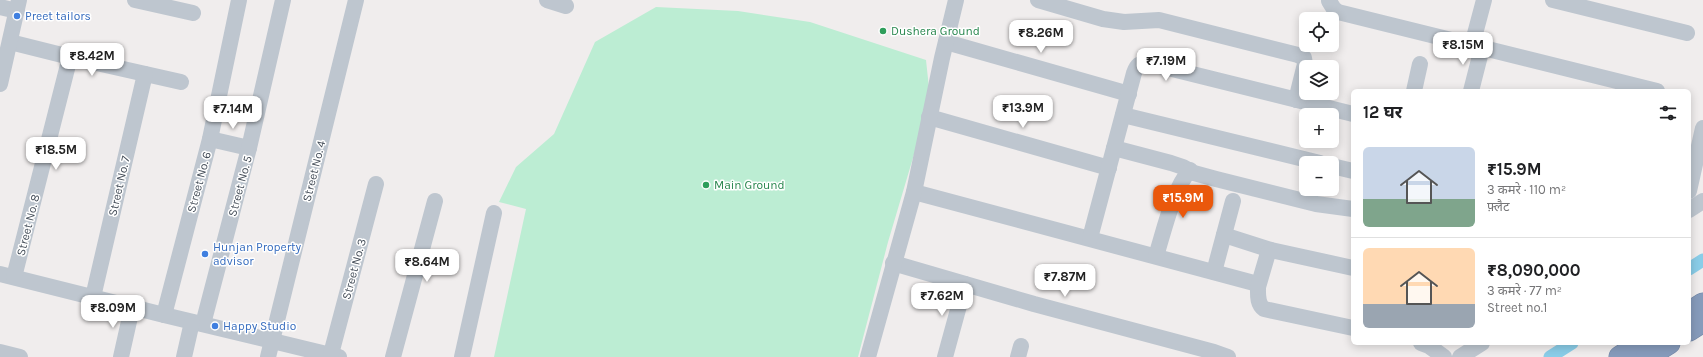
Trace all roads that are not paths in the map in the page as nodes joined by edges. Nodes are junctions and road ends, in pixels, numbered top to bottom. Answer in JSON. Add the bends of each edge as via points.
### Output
{"nodes":[{"id":1,"x":135,"y":0,"type":"edge"},
{"id":2,"x":239,"y":0,"type":"edge"},
{"id":3,"x":283,"y":0,"type":"edge"},
{"id":4,"x":356,"y":0,"type":"edge"},
{"id":5,"x":547,"y":0,"type":"edge"},
{"id":6,"x":956,"y":0,"type":"edge"},
{"id":7,"x":1038,"y":0,"type":"edge"},
{"id":8,"x":1328,"y":0,"type":"edge"},
{"id":9,"x":1484,"y":0,"type":"edge"},
{"id":10,"x":1553,"y":0,"type":"edge"},
{"id":11,"x":18,"y":6,"type":"edge"},
{"id":12,"x":566,"y":6,"type":"dead end"},
{"id":13,"x":0,"y":7,"type":"edge"},
{"id":14,"x":193,"y":12,"type":"dead end"},
{"id":15,"x":1687,"y":33,"type":"dead end"},
{"id":16,"x":10,"y":42,"type":"junction"},
{"id":17,"x":946,"y":42,"type":"junction"},
{"id":18,"x":1477,"y":47,"type":"junction"},
{"id":19,"x":70,"y":57,"type":"junction"},
{"id":20,"x":3,"y":58,"type":"edge"},
{"id":21,"x":1420,"y":64,"type":"dead end"},
{"id":22,"x":144,"y":74,"type":"junction"},
{"id":23,"x":181,"y":82,"type":"dead end"},
{"id":24,"x":0,"y":84,"type":"edge"},
{"id":25,"x":1414,"y":89,"type":"edge"},
{"id":26,"x":1471,"y":89,"type":"edge"},
{"id":27,"x":1649,"y":89,"type":"edge"},
{"id":28,"x":1129,"y":94,"type":"junction"},
{"id":29,"x":1296,"y":100,"type":"junction"},
{"id":30,"x":1351,"y":114,"type":"edge"},
{"id":31,"x":1123,"y":115,"type":"junction"},
{"id":32,"x":930,"y":117,"type":"junction"},
{"id":33,"x":1703,"y":128,"type":"edge"},
{"id":34,"x":210,"y":139,"type":"junction"},
{"id":35,"x":250,"y":148,"type":"junction"},
{"id":36,"x":1114,"y":148,"type":"junction"},
{"id":37,"x":1299,"y":158,"type":"edge"},
{"id":38,"x":1109,"y":168,"type":"junction"},
{"id":39,"x":1339,"y":168,"type":"edge"},
{"id":40,"x":1190,"y":170,"type":"junction"},
{"id":41,"x":1351,"y":171,"type":"edge"},
{"id":42,"x":1691,"y":181,"type":"edge"},
{"id":43,"x":376,"y":184,"type":"dead end"},
{"id":44,"x":914,"y":192,"type":"junction"},
{"id":45,"x":435,"y":201,"type":"dead end"},
{"id":46,"x":1233,"y":201,"type":"dead end"},
{"id":47,"x":1703,"y":201,"type":"edge"},
{"id":48,"x":1351,"y":209,"type":"edge"},
{"id":49,"x":1691,"y":209,"type":"edge"},
{"id":50,"x":494,"y":213,"type":"dead end"},
{"id":51,"x":1224,"y":235,"type":"junction"},
{"id":52,"x":1090,"y":238,"type":"junction"},
{"id":53,"x":1270,"y":250,"type":"junction"},
{"id":54,"x":1156,"y":256,"type":"junction"},
{"id":55,"x":893,"y":263,"type":"junction"},
{"id":56,"x":1351,"y":268,"type":"edge"},
{"id":57,"x":1214,"y":272,"type":"junction"},
{"id":58,"x":7,"y":275,"type":"edge"},
{"id":59,"x":965,"y":284,"type":"junction"},
{"id":60,"x":1258,"y":287,"type":"junction"},
{"id":61,"x":93,"y":297,"type":"junction"},
{"id":62,"x":1703,"y":304,"type":"edge"},
{"id":63,"x":132,"y":308,"type":"junction"},
{"id":64,"x":1691,"y":312,"type":"edge"},
{"id":65,"x":164,"y":316,"type":"junction"},
{"id":66,"x":1703,"y":321,"type":"edge"},
{"id":67,"x":198,"y":323,"type":"junction"},
{"id":68,"x":1351,"y":328,"type":"edge"},
{"id":69,"x":1691,"y":329,"type":"edge"},
{"id":70,"x":272,"y":341,"type":"junction"},
{"id":71,"x":1426,"y":345,"type":"edge"},
{"id":72,"x":1479,"y":345,"type":"edge"},
{"id":73,"x":1639,"y":345,"type":"edge"},
{"id":74,"x":1666,"y":345,"type":"edge"},
{"id":75,"x":0,"y":352,"type":"edge"},
{"id":76,"x":334,"y":356,"type":"edge"},
{"id":77,"x":20,"y":357,"type":"edge"},
{"id":78,"x":121,"y":357,"type":"edge"},
{"id":79,"x":184,"y":357,"type":"edge"},
{"id":80,"x":268,"y":357,"type":"edge"},
{"id":81,"x":393,"y":357,"type":"edge"},
{"id":82,"x":462,"y":357,"type":"edge"},
{"id":83,"x":868,"y":357,"type":"edge"},
{"id":84,"x":945,"y":357,"type":"edge"},
{"id":85,"x":1228,"y":357,"type":"edge"},
{"id":86,"x":1444,"y":357,"type":"edge"},
{"id":87,"x":1460,"y":357,"type":"edge"},
{"id":88,"x":1620,"y":357,"type":"edge"},
{"id":89,"x":1647,"y":357,"type":"edge"}],
"edges":[{"from":1,"to":14,"type":"street"},
{"from":2,"to":34,"type":"street","name":"Street No. 6"},
{"from":3,"to":35,"type":"street","name":"Street No. 5"},
{"from":4,"to":70,"type":"street","name":"Street No. 4"},
{"from":5,"to":12,"type":"street"},
{"from":6,"to":17,"type":"street"},
{"from":7,"to":29,"type":"street","via":[[1103,19],[1124,22],[1158,20],[1298,55],[1304,58],[1305,64]]},
{"from":8,"to":18,"type":"street","via":[[1338,12]]},
{"from":9,"to":18,"type":"street"},
{"from":10,"to":15,"type":"street"},
{"from":11,"to":13,"type":"street"},
{"from":11,"to":16,"type":"street"},
{"from":16,"to":19,"type":"street"},
{"from":16,"to":20,"type":"street"},
{"from":17,"to":28,"type":"street"},
{"from":17,"to":32,"type":"street"},
{"from":18,"to":26,"type":"street"},
{"from":18,"to":27,"type":"street"},
{"from":19,"to":22,"type":"street"},
{"from":19,"to":58,"type":"street","name":"Street No. 8"},
{"from":20,"to":24,"type":"street"},
{"from":21,"to":25,"type":"street"},
{"from":22,"to":23,"type":"street"},
{"from":22,"to":61,"type":"street","name":"Street No. 7"},
{"from":28,"to":29,"type":"street","via":[[1138,64],[1148,63]]},
{"from":28,"to":31,"type":"street"},
{"from":29,"to":30,"type":"street"},
{"from":31,"to":36,"type":"street"},
{"from":31,"to":37,"type":"street"},
{"from":32,"to":38,"type":"street"},
{"from":32,"to":44,"type":"street"},
{"from":33,"to":42,"type":"street"},
{"from":34,"to":35,"type":"street"},
{"from":34,"to":65,"type":"street","name":"Street No. 6"},
{"from":35,"to":67,"type":"street","name":"Street No. 5"},
{"from":36,"to":38,"type":"street"},
{"from":36,"to":40,"type":"street"},
{"from":38,"to":52,"type":"street"},
{"from":39,"to":41,"type":"street"},
{"from":40,"to":48,"type":"street","via":[[1316,204]]},
{"from":40,"to":54,"type":"street","via":[[1178,189]]},
{"from":43,"to":76,"type":"street","name":"Street No. 3"},
{"from":44,"to":52,"type":"street"},
{"from":44,"to":55,"type":"street"},
{"from":45,"to":81,"type":"street"},
{"from":46,"to":51,"type":"street"},
{"from":47,"to":49,"type":"street"},
{"from":50,"to":82,"type":"street"},
{"from":51,"to":53,"type":"street"},
{"from":51,"to":57,"type":"street"},
{"from":52,"to":54,"type":"street"},
{"from":53,"to":56,"type":"street"},
{"from":53,"to":60,"type":"street"},
{"from":54,"to":57,"type":"street"},
{"from":55,"to":59,"type":"street"},
{"from":55,"to":83,"type":"street"},
{"from":57,"to":60,"type":"street","via":[[1254,283]]},
{"from":58,"to":61,"type":"street"},
{"from":59,"to":84,"type":"street"},
{"from":59,"to":85,"type":"street"},
{"from":60,"to":68,"type":"street","via":[[1258,299],[1264,309]]},
{"from":61,"to":63,"type":"street"},
{"from":62,"to":64,"type":"highway"},
{"from":63,"to":65,"type":"street"},
{"from":63,"to":78,"type":"street"},
{"from":65,"to":67,"type":"street"},
{"from":66,"to":69,"type":"highway"},
{"from":67,"to":70,"type":"street"},
{"from":67,"to":79,"type":"street","name":"Street No. 5"},
{"from":70,"to":76,"type":"street"},
{"from":70,"to":80,"type":"street","name":"Street No. 4"},
{"from":71,"to":86,"type":"street"},
{"from":72,"to":87,"type":"street"},
{"from":73,"to":88,"type":"highway"},
{"from":74,"to":89,"type":"highway"},
{"from":75,"to":77,"type":"street"}]}
